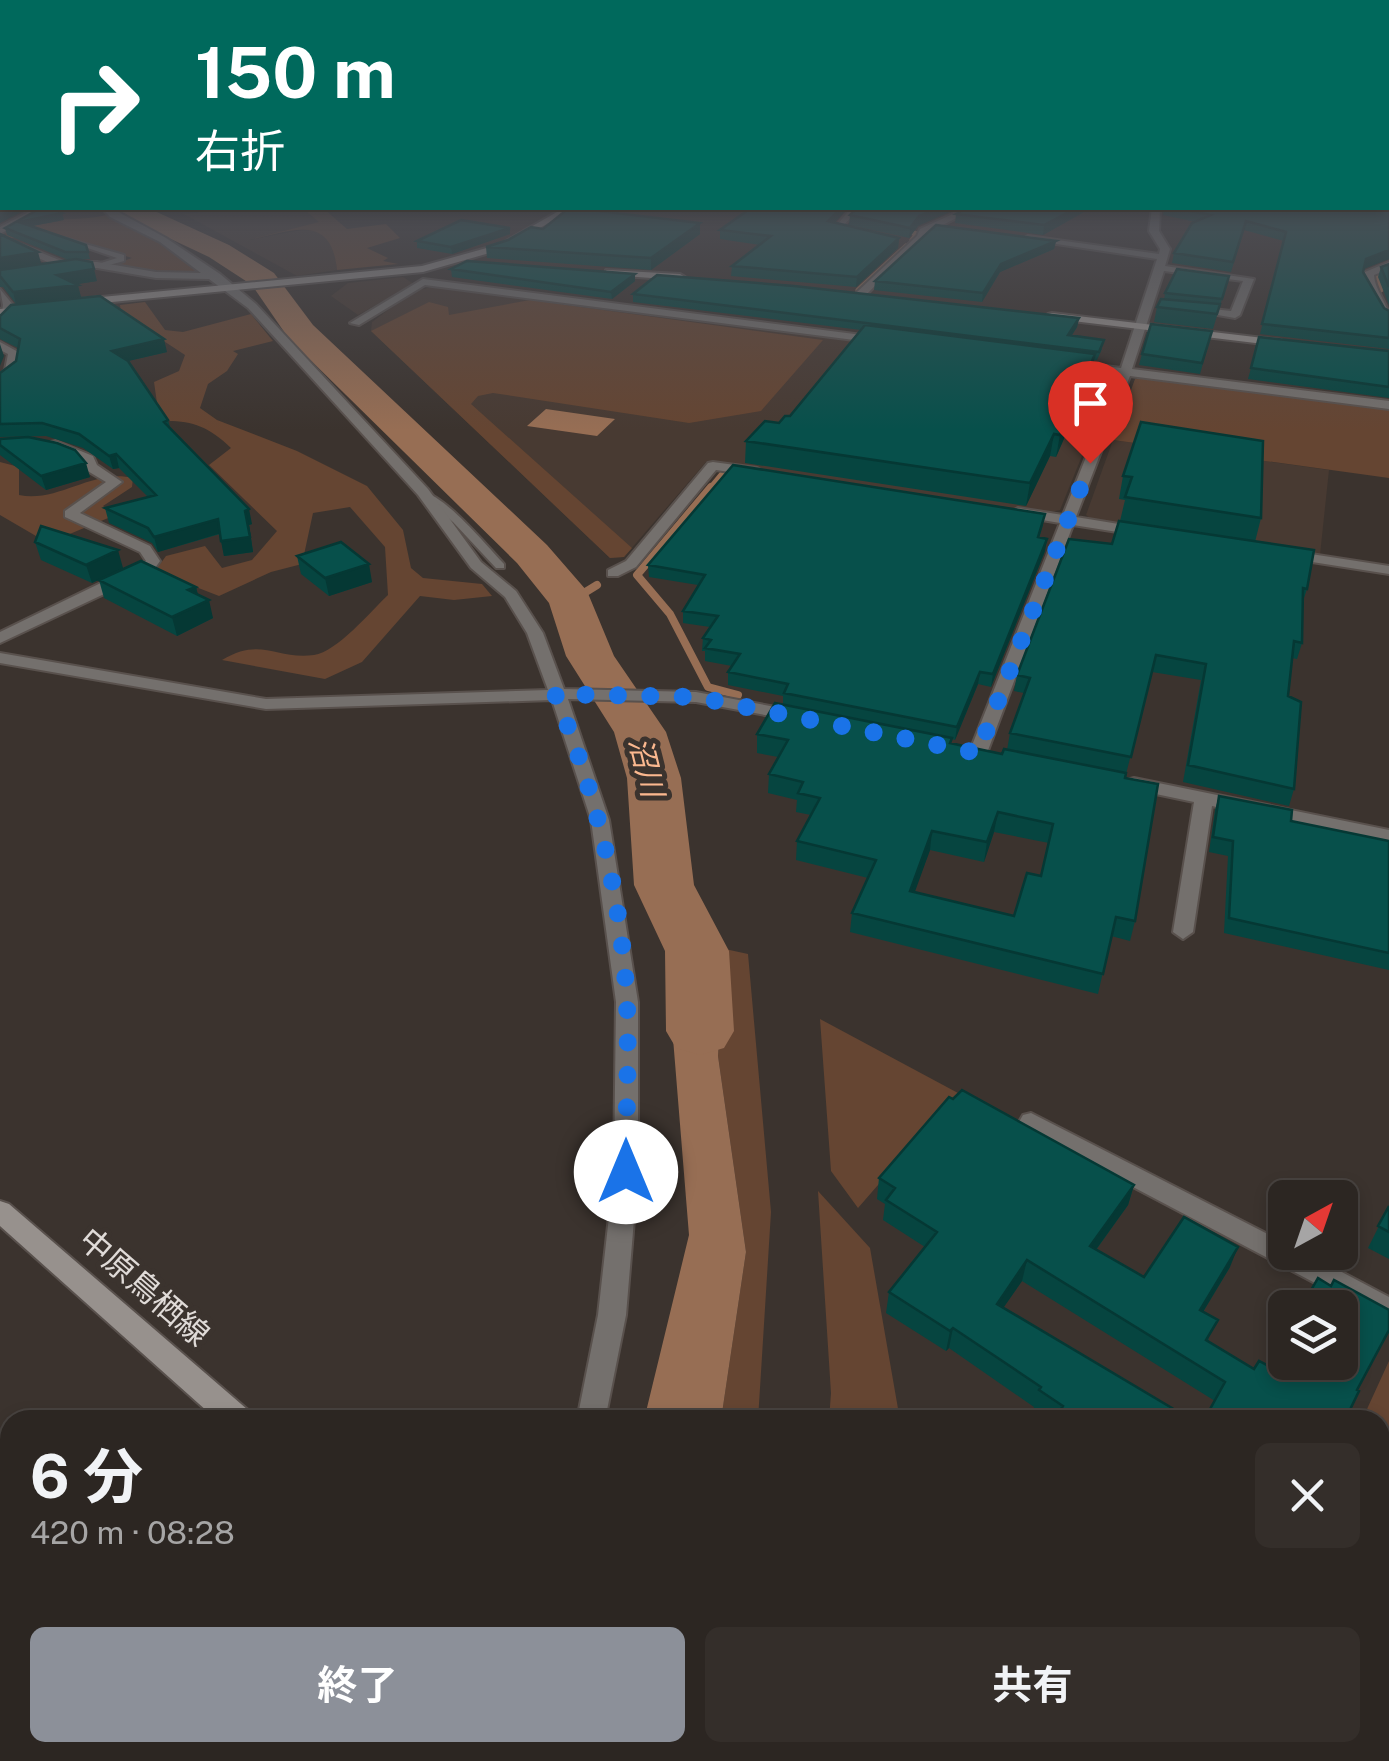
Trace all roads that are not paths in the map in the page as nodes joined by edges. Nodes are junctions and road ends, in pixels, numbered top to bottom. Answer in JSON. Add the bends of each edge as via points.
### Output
{"nodes":[{"id":1,"x":105,"y":265,"type":"edge"},
{"id":2,"x":199,"y":265,"type":"edge"},
{"id":3,"x":440,"y":265,"type":"edge"},
{"id":4,"x":892,"y":265,"type":"edge"},
{"id":5,"x":1161,"y":265,"type":"edge"},
{"id":6,"x":1178,"y":265,"type":"edge"},
{"id":7,"x":1389,"y":265,"type":"edge"},
{"id":8,"x":62,"y":266,"type":"joint"},
{"id":9,"x":102,"y":266,"type":"junction"},
{"id":10,"x":424,"y":268,"type":"junction"},
{"id":11,"x":31,"y":271,"type":"edge"},
{"id":12,"x":594,"y":271,"type":"edge"},
{"id":13,"x":217,"y":276,"type":"junction"},
{"id":14,"x":692,"y":278,"type":"edge"},
{"id":15,"x":423,"y":282,"type":"junction"},
{"id":16,"x":229,"y":288,"type":"junction"},
{"id":17,"x":0,"y":292,"type":"edge"},
{"id":18,"x":844,"y":292,"type":"edge"},
{"id":19,"x":861,"y":294,"type":"junction"},
{"id":20,"x":879,"y":296,"type":"edge"},
{"id":21,"x":68,"y":303,"type":"edge"},
{"id":22,"x":53,"y":305,"type":"edge"},
{"id":23,"x":1149,"y":306,"type":"junction"},
{"id":24,"x":1166,"y":308,"type":"edge"},
{"id":25,"x":1184,"y":309,"type":"edge"},
{"id":26,"x":3,"y":312,"type":"edge"},
{"id":27,"x":1046,"y":315,"type":"edge"},
{"id":28,"x":1389,"y":318,"type":"edge"},
{"id":29,"x":355,"y":323,"type":"dead end"},
{"id":30,"x":0,"y":324,"type":"edge"},
{"id":31,"x":1143,"y":326,"type":"junction"},
{"id":32,"x":901,"y":343,"type":"edge"},
{"id":33,"x":1296,"y":344,"type":"edge"},
{"id":34,"x":0,"y":345,"type":"edge"},
{"id":35,"x":1050,"y":362,"type":"edge"},
{"id":36,"x":1125,"y":372,"type":"junction"},
{"id":37,"x":0,"y":381,"type":"edge"},
{"id":38,"x":1389,"y":405,"type":"edge"},
{"id":39,"x":37,"y":441,"type":"edge"},
{"id":40,"x":782,"y":476,"type":"edge"},
{"id":41,"x":423,"y":492,"type":"junction"},
{"id":42,"x":994,"y":508,"type":"edge"},
{"id":43,"x":1068,"y":520,"type":"junction"},
{"id":44,"x":1163,"y":535,"type":"edge"},
{"id":45,"x":1276,"y":552,"type":"edge"},
{"id":46,"x":500,"y":566,"type":"dead end"},
{"id":47,"x":1389,"y":570,"type":"edge"},
{"id":48,"x":613,"y":574,"type":"dead end"},
{"id":49,"x":0,"y":638,"type":"edge"},
{"id":50,"x":0,"y":658,"type":"edge"},
{"id":51,"x":563,"y":694,"type":"junction"},
{"id":52,"x":824,"y":722,"type":"edge"},
{"id":53,"x":978,"y":753,"type":"edge"},
{"id":54,"x":1112,"y":780,"type":"edge"},
{"id":55,"x":1204,"y":798,"type":"junction"},
{"id":56,"x":1389,"y":836,"type":"edge"},
{"id":57,"x":1184,"y":932,"type":"dead end"},
{"id":58,"x":1031,"y":1122,"type":"dead end"},
{"id":59,"x":0,"y":1211,"type":"edge"},
{"id":60,"x":1389,"y":1310,"type":"edge"},
{"id":61,"x":227,"y":1410,"type":"edge"},
{"id":62,"x":593,"y":1410,"type":"edge"}],
"edges":[{"from":1,"to":9,"type":"lane"},
{"from":2,"to":13,"type":"street"},
{"from":3,"to":10,"type":"main road"},
{"from":4,"to":19,"type":"street"},
{"from":5,"to":23,"type":"street"},
{"from":6,"to":25,"type":"street","via":[[1249,279],[1235,314]]},
{"from":7,"to":28,"type":"street","via":[[1369,274],[1368,282]]},
{"from":8,"to":9,"type":"street"},
{"from":8,"to":11,"type":"street"},
{"from":9,"to":13,"type":"street"},
{"from":10,"to":15,"type":"street"},
{"from":10,"to":16,"type":"main road"},
{"from":12,"to":14,"type":"main road"},
{"from":13,"to":16,"type":"street"},
{"from":15,"to":29,"type":"street"},
{"from":15,"to":32,"type":"street"},
{"from":16,"to":21,"type":"main road"},
{"from":16,"to":41,"type":"street"},
{"from":17,"to":26,"type":"street","via":[[8,305]]},
{"from":18,"to":19,"type":"main road"},
{"from":19,"to":20,"type":"main road"},
{"from":22,"to":26,"type":"main road"},
{"from":23,"to":24,"type":"street"},
{"from":23,"to":31,"type":"street"},
{"from":26,"to":30,"type":"street"},
{"from":27,"to":31,"type":"main road"},
{"from":31,"to":33,"type":"main road"},
{"from":31,"to":36,"type":"street"},
{"from":34,"to":37,"type":"street","via":[[14,353],[11,371]]},
{"from":35,"to":36,"type":"street"},
{"from":36,"to":38,"type":"street"},
{"from":36,"to":43,"type":"street"},
{"from":39,"to":49,"type":"street","via":[[88,459],[115,482],[70,514],[145,549],[153,561]]},
{"from":40,"to":48,"type":"street","via":[[713,466],[631,564]]},
{"from":41,"to":46,"type":"lane"},
{"from":41,"to":51,"type":"street","via":[[476,565],[510,594]]},
{"from":42,"to":43,"type":"street"},
{"from":43,"to":44,"type":"street"},
{"from":43,"to":53,"type":"street"},
{"from":45,"to":47,"type":"street"},
{"from":50,"to":51,"type":"street","via":[[266,704]]},
{"from":51,"to":52,"type":"street","via":[[696,697]]},
{"from":51,"to":62,"type":"street","via":[[600,820],[627,1002],[626,1172],[612,1315]]},
{"from":54,"to":55,"type":"street"},
{"from":55,"to":56,"type":"street"},
{"from":55,"to":57,"type":"street"},
{"from":58,"to":60,"type":"street"},
{"from":59,"to":61,"type":"main road","name":"中原鳥栖線"}]}
